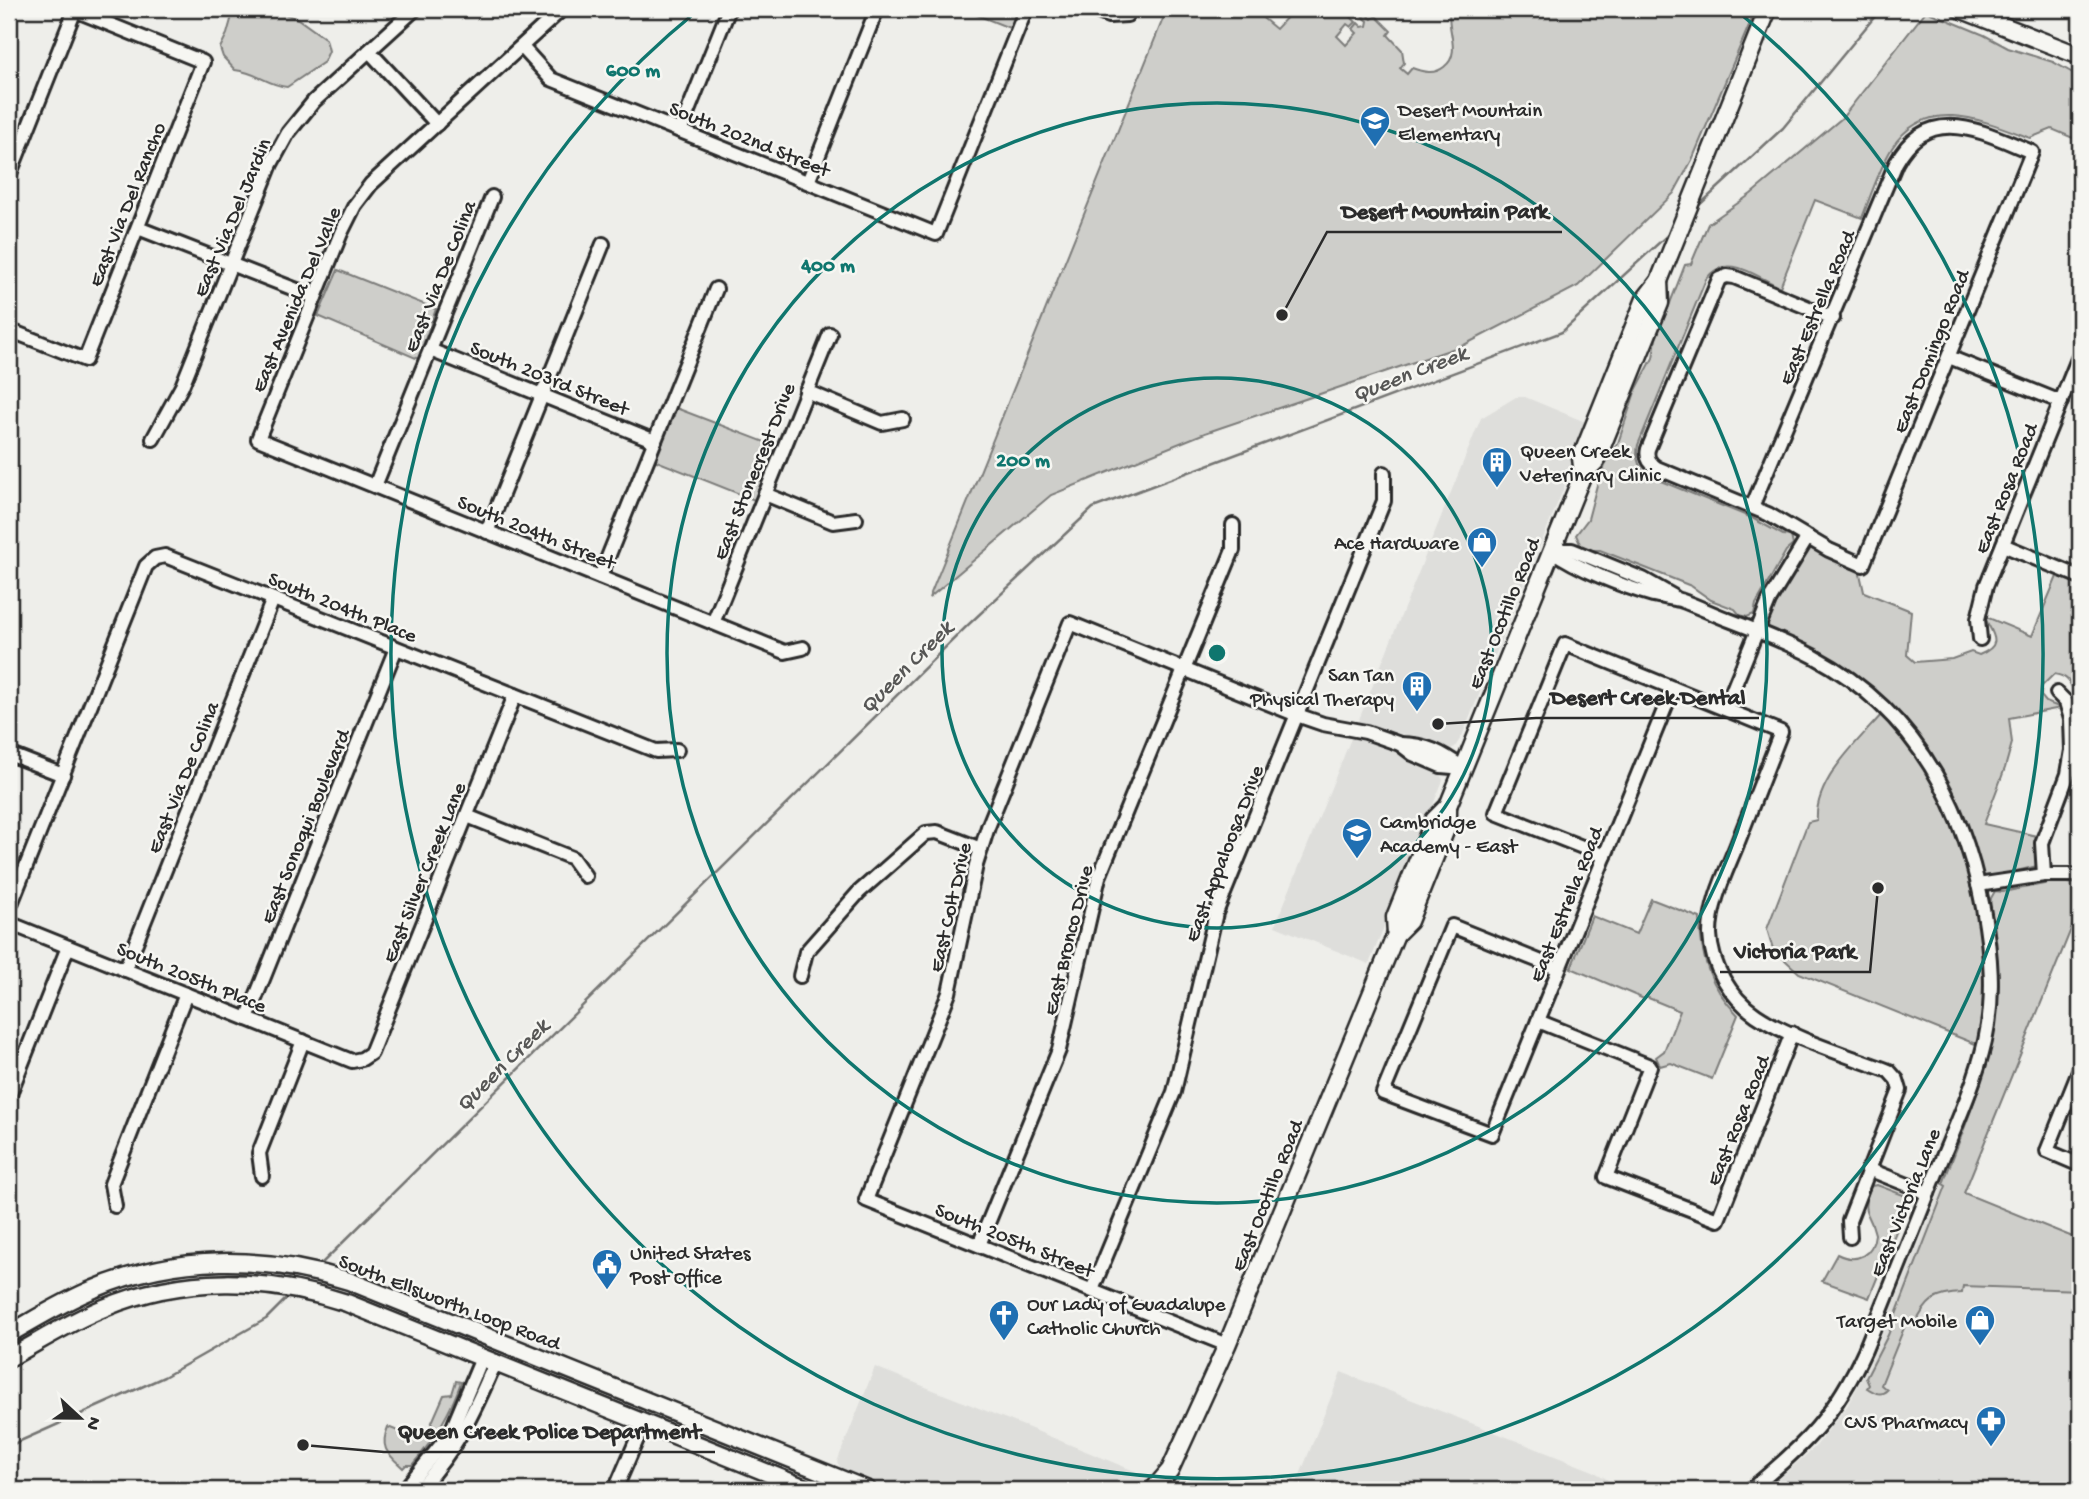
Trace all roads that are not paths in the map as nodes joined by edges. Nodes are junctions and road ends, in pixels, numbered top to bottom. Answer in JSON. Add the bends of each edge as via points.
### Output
{"nodes":[{"id":1,"x":415,"y":9,"type":"edge"},
{"id":2,"x":562,"y":9,"type":"edge"},
{"id":3,"x":729,"y":9,"type":"edge"},
{"id":4,"x":877,"y":9,"type":"edge"},
{"id":5,"x":1027,"y":9,"type":"edge"},
{"id":6,"x":1091,"y":9,"type":"edge"},
{"id":7,"x":1768,"y":9,"type":"edge"},
{"id":8,"x":1960,"y":9,"type":"edge"},
{"id":9,"x":74,"y":10,"type":"edge"},
{"id":10,"x":1127,"y":15,"type":"dead end"},
{"id":11,"x":522,"y":47,"type":"junction"},
{"id":12,"x":369,"y":51,"type":"junction"},
{"id":13,"x":2080,"y":55,"type":"edge"},
{"id":14,"x":437,"y":124,"type":"junction"},
{"id":15,"x":680,"y":131,"type":"junction"},
{"id":16,"x":2032,"y":152,"type":"joint"},
{"id":17,"x":9,"y":176,"type":"edge"},
{"id":18,"x":808,"y":182,"type":"junction"},
{"id":19,"x":492,"y":197,"type":"dead end"},
{"id":20,"x":138,"y":228,"type":"junction"},
{"id":21,"x":603,"y":244,"type":"dead end"},
{"id":22,"x":231,"y":264,"type":"junction"},
{"id":23,"x":716,"y":289,"type":"dead end"},
{"id":24,"x":315,"y":297,"type":"junction"},
{"id":25,"x":1833,"y":318,"type":"junction"},
{"id":26,"x":9,"y":330,"type":"edge"},
{"id":27,"x":830,"y":334,"type":"dead end"},
{"id":28,"x":430,"y":349,"type":"junction"},
{"id":29,"x":2080,"y":354,"type":"edge"},
{"id":30,"x":1949,"y":357,"type":"junction"},
{"id":31,"x":806,"y":391,"type":"junction"},
{"id":32,"x":542,"y":395,"type":"junction"},
{"id":33,"x":2061,"y":402,"type":"junction"},
{"id":34,"x":903,"y":419,"type":"dead end"},
{"id":35,"x":153,"y":439,"type":"dead end"},
{"id":36,"x":258,"y":439,"type":"joint"},
{"id":37,"x":655,"y":441,"type":"junction"},
{"id":38,"x":1384,"y":473,"type":"dead end"},
{"id":39,"x":375,"y":486,"type":"junction"},
{"id":40,"x":765,"y":494,"type":"junction"},
{"id":41,"x":1752,"y":507,"type":"junction"},
{"id":42,"x":856,"y":519,"type":"dead end"},
{"id":43,"x":1233,"y":525,"type":"dead end"},
{"id":44,"x":487,"y":532,"type":"junction"},
{"id":45,"x":1808,"y":537,"type":"junction"},
{"id":46,"x":2003,"y":545,"type":"junction"},
{"id":47,"x":1551,"y":550,"type":"junction"},
{"id":48,"x":600,"y":577,"type":"junction"},
{"id":49,"x":2080,"y":577,"type":"edge"},
{"id":50,"x":274,"y":599,"type":"junction"},
{"id":51,"x":713,"y":623,"type":"junction"},
{"id":52,"x":1756,"y":631,"type":"junction"},
{"id":53,"x":1980,"y":639,"type":"dead end"},
{"id":54,"x":396,"y":648,"type":"junction"},
{"id":55,"x":803,"y":648,"type":"dead end"},
{"id":56,"x":1184,"y":669,"type":"junction"},
{"id":57,"x":1673,"y":688,"type":"junction"},
{"id":58,"x":2057,"y":693,"type":"dead end"},
{"id":59,"x":515,"y":695,"type":"junction"},
{"id":60,"x":1725,"y":709,"type":"junction"},
{"id":61,"x":1297,"y":715,"type":"junction"},
{"id":62,"x":677,"y":750,"type":"dead end"},
{"id":63,"x":9,"y":754,"type":"edge"},
{"id":64,"x":1464,"y":768,"type":"junction"},
{"id":65,"x":62,"y":775,"type":"junction"},
{"id":66,"x":467,"y":816,"type":"junction"},
{"id":67,"x":981,"y":849,"type":"junction"},
{"id":68,"x":1605,"y":856,"type":"junction"},
{"id":69,"x":2045,"y":875,"type":"junction"},
{"id":70,"x":2080,"y":875,"type":"edge"},
{"id":71,"x":585,"y":876,"type":"dead end"},
{"id":72,"x":1978,"y":885,"type":"junction"},
{"id":73,"x":9,"y":909,"type":"edge"},
{"id":74,"x":9,"y":923,"type":"edge"},
{"id":75,"x":68,"y":947,"type":"junction"},
{"id":76,"x":1559,"y":969,"type":"junction"},
{"id":77,"x":125,"y":970,"type":"junction"},
{"id":78,"x":800,"y":976,"type":"dead end"},
{"id":79,"x":186,"y":994,"type":"junction"},
{"id":80,"x":247,"y":1018,"type":"junction"},
{"id":81,"x":1538,"y":1021,"type":"junction"},
{"id":82,"x":1792,"y":1033,"type":"junction"},
{"id":83,"x":303,"y":1041,"type":"junction"},
{"id":84,"x":362,"y":1059,"type":"joint"},
{"id":85,"x":2080,"y":1069,"type":"edge"},
{"id":86,"x":9,"y":1096,"type":"edge"},
{"id":87,"x":2080,"y":1165,"type":"edge"},
{"id":88,"x":1868,"y":1168,"type":"junction"},
{"id":89,"x":262,"y":1176,"type":"dead end"},
{"id":90,"x":1928,"y":1193,"type":"junction"},
{"id":91,"x":866,"y":1200,"type":"joint"},
{"id":92,"x":115,"y":1206,"type":"dead end"},
{"id":93,"x":1850,"y":1237,"type":"dead end"},
{"id":94,"x":979,"y":1245,"type":"junction"},
{"id":95,"x":1092,"y":1290,"type":"junction"},
{"id":96,"x":9,"y":1334,"type":"edge"},
{"id":97,"x":1227,"y":1345,"type":"junction"},
{"id":98,"x":9,"y":1358,"type":"edge"},
{"id":99,"x":489,"y":1361,"type":"junction"},
{"id":100,"x":650,"y":1402,"type":"junction"},
{"id":101,"x":645,"y":1423,"type":"junction"},
{"id":102,"x":1170,"y":1470,"type":"junction"},
{"id":103,"x":823,"y":1472,"type":"junction"},
{"id":104,"x":413,"y":1489,"type":"edge"},
{"id":105,"x":615,"y":1490,"type":"edge"},
{"id":106,"x":810,"y":1490,"type":"edge"},
{"id":107,"x":816,"y":1490,"type":"edge"},
{"id":108,"x":868,"y":1490,"type":"edge"},
{"id":109,"x":1153,"y":1490,"type":"edge"},
{"id":110,"x":1169,"y":1490,"type":"edge"},
{"id":111,"x":1749,"y":1490,"type":"edge"}],
"edges":[{"from":1,"to":12,"type":"street","name":"East Via Del Jardin"},
{"from":2,"to":11,"type":"street","name":"East Avenida Del Valle"},
{"from":3,"to":15,"type":"street"},
{"from":4,"to":18,"type":"street"},
{"from":5,"to":18,"type":"street","name":"South 202nd Street","via":[[936,233]]},
{"from":6,"to":10,"type":"street","via":[[1109,16]]},
{"from":7,"to":47,"type":"main road","name":"East Ocotillo Road","via":[[1581,458],[1583,474]]},
{"from":8,"to":13,"type":"main road"},
{"from":9,"to":17,"type":"street"},
{"from":9,"to":20,"type":"street","name":"East Via Del Rancho","via":[[203,62]]},
{"from":11,"to":14,"type":"street","name":"East Avenida Del Valle"},
{"from":11,"to":15,"type":"street","name":"South 202nd Street","via":[[551,79]]},
{"from":12,"to":14,"type":"street"},
{"from":12,"to":22,"type":"street","name":"East Via Del Jardin","via":[[314,101],[288,134],[271,164]]},
{"from":14,"to":24,"type":"street","name":"East Avenida Del Valle","via":[[355,205]]},
{"from":15,"to":18,"type":"street","name":"South 202nd Street"},
{"from":16,"to":25,"type":"street","name":"East Estrella Road","via":[[1965,127],[1928,131],[1911,142],[1896,163]]},
{"from":16,"to":30,"type":"street","name":"East Domingo Road"},
{"from":19,"to":28,"type":"street","name":"East Via De Colina"},
{"from":20,"to":22,"type":"street"},
{"from":20,"to":26,"type":"street","name":"East Via Del Rancho","via":[[85,360]]},
{"from":21,"to":32,"type":"street"},
{"from":22,"to":24,"type":"street"},
{"from":22,"to":35,"type":"street","name":"East Via Del Jardin","via":[[182,386]]},
{"from":23,"to":37,"type":"street"},
{"from":24,"to":36,"type":"street","name":"East Avenida Del Valle"},
{"from":25,"to":41,"type":"street","name":"East Estrella Road"},
{"from":25,"to":41,"type":"street","via":[[1734,277],[1723,277],[1715,285],[1648,451],[1649,461]]},
{"from":27,"to":31,"type":"street","name":"East Stonecrest Drive"},
{"from":28,"to":32,"type":"street","name":"South 203rd Street"},
{"from":28,"to":39,"type":"street","name":"East Via De Colina"},
{"from":29,"to":33,"type":"street","name":"East Rosa Road"},
{"from":30,"to":33,"type":"street"},
{"from":30,"to":45,"type":"street","name":"East Domingo Road","via":[[1863,565]]},
{"from":31,"to":34,"type":"street","via":[[882,423]]},
{"from":31,"to":40,"type":"street","name":"East Stonecrest Drive"},
{"from":32,"to":37,"type":"street","name":"South 203rd Street"},
{"from":32,"to":44,"type":"street"},
{"from":33,"to":46,"type":"street","name":"East Rosa Road"},
{"from":36,"to":39,"type":"street","name":"South 204th Street"},
{"from":37,"to":48,"type":"street"},
{"from":38,"to":61,"type":"street","name":"East Appaloosa Drive","via":[[1384,501]]},
{"from":39,"to":44,"type":"street","name":"South 204th Street"},
{"from":40,"to":42,"type":"street","via":[[833,522]]},
{"from":40,"to":51,"type":"street","name":"East Stonecrest Drive"},
{"from":41,"to":45,"type":"street"},
{"from":43,"to":56,"type":"street","name":"East Bronco Drive","via":[[1233,550]]},
{"from":44,"to":48,"type":"street","name":"South 204th Street"},
{"from":45,"to":52,"type":"street"},
{"from":46,"to":49,"type":"street"},
{"from":46,"to":53,"type":"street","name":"East Rosa Road","via":[[1980,603]]},
{"from":47,"to":52,"type":"street","name":"East Victoria Lane","via":[[1572,550]]},
{"from":47,"to":64,"type":"main road","name":"East Ocotillo Road"},
{"from":48,"to":51,"type":"street","name":"South 204th Street"},
{"from":50,"to":54,"type":"street","name":"South 204th Place"},
{"from":50,"to":65,"type":"street","name":"South 204th Place","via":[[165,556],[155,558],[146,566]]},
{"from":50,"to":77,"type":"street","name":"East Via De Colina"},
{"from":51,"to":55,"type":"street","name":"South 204th Street","via":[[785,652]]},
{"from":52,"to":60,"type":"street"},
{"from":52,"to":72,"type":"street","name":"East Victoria Lane","via":[[1833,668],[1886,709],[1921,751],[1949,797]]},
{"from":54,"to":59,"type":"street","name":"South 204th Place"},
{"from":54,"to":80,"type":"street","name":"East Sonoqui Boulevard"},
{"from":56,"to":61,"type":"street"},
{"from":56,"to":67,"type":"street","name":"East Colt Drive","via":[[1070,623]]},
{"from":56,"to":94,"type":"street","name":"East Bronco Drive","via":[[1100,877],[1059,1050]]},
{"from":57,"to":60,"type":"street"},
{"from":57,"to":68,"type":"street","name":"East Estrella Road"},
{"from":57,"to":68,"type":"street","via":[[1565,644],[1496,813]]},
{"from":58,"to":69,"type":"street","via":[[2066,702],[2071,719],[2073,750],[2042,844]]},
{"from":59,"to":62,"type":"street","name":"South 204th Place","via":[[656,751]]},
{"from":59,"to":66,"type":"street","name":"East Silver Creek Lane"},
{"from":60,"to":82,"type":"street","via":[[1781,732],[1717,894],[1710,934],[1714,960],[1740,1002]]},
{"from":61,"to":64,"type":"street","via":[[1400,744],[1441,766]]},
{"from":61,"to":95,"type":"street","name":"East Appaloosa Drive","via":[[1216,913],[1174,1092]]},
{"from":63,"to":65,"type":"street"},
{"from":64,"to":97,"type":"main road","name":"East Ocotillo Road","via":[[1448,806],[1434,820],[1395,917],[1396,934]]},
{"from":65,"to":73,"type":"street"},
{"from":66,"to":71,"type":"street","via":[[572,858]]},
{"from":66,"to":84,"type":"street","name":"East Silver Creek Lane","via":[[371,1053]]},
{"from":67,"to":78,"type":"street","via":[[937,832],[926,833],[859,892],[806,952]]},
{"from":67,"to":91,"type":"street","name":"East Colt Drive","via":[[949,993]]},
{"from":68,"to":76,"type":"street","name":"East Estrella Road"},
{"from":69,"to":70,"type":"street"},
{"from":69,"to":72,"type":"street"},
{"from":72,"to":90,"type":"street","name":"East Victoria Lane","via":[[1990,958],[1989,1022],[1974,1080]]},
{"from":74,"to":75,"type":"street","name":"South 205th Place"},
{"from":75,"to":77,"type":"street","name":"South 205th Place"},
{"from":75,"to":86,"type":"street"},
{"from":76,"to":81,"type":"street","name":"East Estrella Road"},
{"from":76,"to":81,"type":"street","name":"East Estrella Road","via":[[1452,926],[1383,1093],[1492,1135]]},
{"from":77,"to":79,"type":"street","name":"South 205th Place"},
{"from":79,"to":80,"type":"street","name":"South 205th Place"},
{"from":79,"to":92,"type":"street","via":[[111,1184]]},
{"from":80,"to":83,"type":"street","name":"South 205th Place"},
{"from":81,"to":82,"type":"street","name":"East Rosa Road","via":[[1650,1066],[1606,1177],[1718,1220]]},
{"from":82,"to":88,"type":"street","via":[[1889,1071],[1897,1080],[1900,1090]]},
{"from":83,"to":84,"type":"street","name":"South 205th Place","via":[[352,1060]]},
{"from":83,"to":89,"type":"street","via":[[259,1153]]},
{"from":85,"to":87,"type":"street","via":[[2047,1151]]},
{"from":88,"to":90,"type":"street"},
{"from":88,"to":93,"type":"street","via":[[1849,1221]]},
{"from":90,"to":111,"type":"street","name":"East Victoria Lane","via":[[1844,1392],[1821,1425]]},
{"from":91,"to":94,"type":"street","name":"South 205th Street"},
{"from":94,"to":95,"type":"street","name":"South 205th Street"},
{"from":95,"to":97,"type":"street","name":"South 205th Street"},
{"from":96,"to":100,"type":"main road","name":"South Ellsworth Loop Road","via":[[76,1296],[129,1276],[198,1263],[256,1262],[311,1270],[364,1287]]},
{"from":97,"to":102,"type":"main road","name":"East Ocotillo Road"},
{"from":98,"to":99,"type":"main road","name":"South Ellsworth Loop Road","via":[[124,1301],[176,1287],[232,1283],[290,1288],[347,1303]]},
{"from":99,"to":101,"type":"main road","name":"South Ellsworth Loop Road"},
{"from":99,"to":104,"type":"street","via":[[450,1434]]},
{"from":100,"to":101,"type":"main road"},
{"from":100,"to":103,"type":"main road","name":"South Ellsworth Loop Road"},
{"from":101,"to":105,"type":"street"},
{"from":101,"to":106,"type":"main road","name":"South Ellsworth Loop Road"},
{"from":102,"to":109,"type":"main road","name":"East Ocotillo Road"},
{"from":102,"to":110,"type":"main road","name":"East Ocotillo Road"},
{"from":103,"to":107,"type":"main road"},
{"from":103,"to":108,"type":"main road","name":"South Ellsworth Loop Road"}]}
